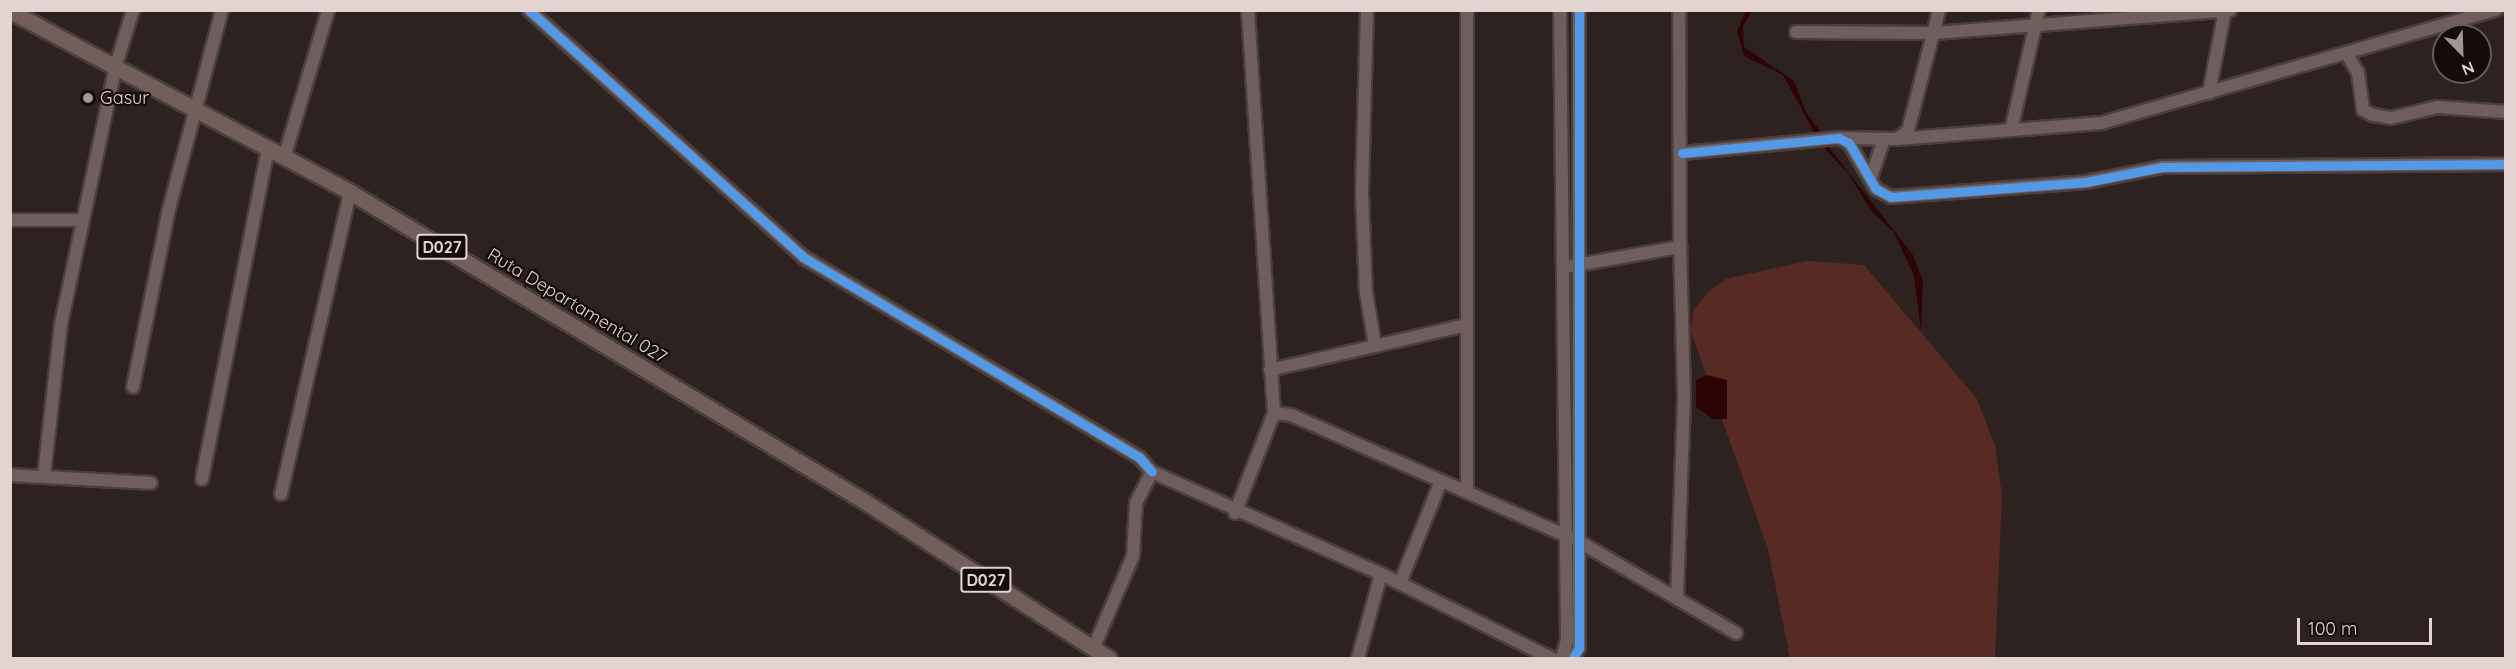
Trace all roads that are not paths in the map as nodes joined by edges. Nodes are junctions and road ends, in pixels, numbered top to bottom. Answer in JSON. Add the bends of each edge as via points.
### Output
{"nodes":[{"id":1,"x":133,"y":10,"type":"edge"},
{"id":2,"x":222,"y":10,"type":"edge"},
{"id":3,"x":328,"y":10,"type":"edge"},
{"id":4,"x":528,"y":10,"type":"edge"},
{"id":5,"x":1248,"y":10,"type":"edge"},
{"id":6,"x":1367,"y":10,"type":"edge"},
{"id":7,"x":1467,"y":10,"type":"edge"},
{"id":8,"x":1560,"y":10,"type":"edge"},
{"id":9,"x":1579,"y":10,"type":"edge"},
{"id":10,"x":1679,"y":10,"type":"edge"},
{"id":11,"x":1939,"y":10,"type":"edge"},
{"id":12,"x":2039,"y":10,"type":"edge"},
{"id":13,"x":2496,"y":10,"type":"edge"},
{"id":14,"x":10,"y":11,"type":"edge"},
{"id":15,"x":2227,"y":11,"type":"edge"},
{"id":16,"x":2136,"y":15,"type":"edge"},
{"id":17,"x":2035,"y":26,"type":"junction"},
{"id":18,"x":1796,"y":32,"type":"dead end"},
{"id":19,"x":1934,"y":33,"type":"junction"},
{"id":20,"x":2346,"y":52,"type":"junction"},
{"id":21,"x":116,"y":66,"type":"junction"},
{"id":22,"x":2209,"y":93,"type":"junction"},
{"id":23,"x":195,"y":107,"type":"junction"},
{"id":24,"x":2505,"y":112,"type":"edge"},
{"id":25,"x":2011,"y":130,"type":"junction"},
{"id":26,"x":1839,"y":138,"type":"junction"},
{"id":27,"x":1897,"y":139,"type":"junction"},
{"id":28,"x":1884,"y":140,"type":"junction"},
{"id":29,"x":268,"y":149,"type":"junction"},
{"id":30,"x":1682,"y":153,"type":"junction"},
{"id":31,"x":284,"y":158,"type":"junction"},
{"id":32,"x":2505,"y":164,"type":"edge"},
{"id":33,"x":1871,"y":177,"type":"junction"},
{"id":34,"x":350,"y":192,"type":"junction"},
{"id":35,"x":10,"y":220,"type":"edge"},
{"id":36,"x":83,"y":220,"type":"junction"},
{"id":37,"x":1680,"y":247,"type":"junction"},
{"id":38,"x":1562,"y":266,"type":"junction"},
{"id":39,"x":1577,"y":266,"type":"junction"},
{"id":40,"x":1467,"y":326,"type":"junction"},
{"id":41,"x":1375,"y":346,"type":"junction"},
{"id":42,"x":1270,"y":370,"type":"junction"},
{"id":43,"x":134,"y":387,"type":"dead end"},
{"id":44,"x":1274,"y":413,"type":"junction"},
{"id":45,"x":1152,"y":472,"type":"junction"},
{"id":46,"x":10,"y":475,"type":"edge"},
{"id":47,"x":44,"y":475,"type":"junction"},
{"id":48,"x":202,"y":479,"type":"dead end"},
{"id":49,"x":1441,"y":481,"type":"junction"},
{"id":50,"x":151,"y":483,"type":"dead end"},
{"id":51,"x":1467,"y":492,"type":"junction"},
{"id":52,"x":281,"y":494,"type":"dead end"},
{"id":53,"x":1235,"y":513,"type":"junction"},
{"id":54,"x":1565,"y":535,"type":"junction"},
{"id":55,"x":1578,"y":541,"type":"junction"},
{"id":56,"x":1381,"y":574,"type":"junction"},
{"id":57,"x":1400,"y":583,"type":"junction"},
{"id":58,"x":1677,"y":599,"type":"junction"},
{"id":59,"x":1736,"y":633,"type":"dead end"},
{"id":60,"x":1093,"y":649,"type":"junction"},
{"id":61,"x":1109,"y":658,"type":"edge"},
{"id":62,"x":1358,"y":658,"type":"edge"},
{"id":63,"x":1551,"y":658,"type":"edge"},
{"id":64,"x":1562,"y":658,"type":"edge"},
{"id":65,"x":1573,"y":658,"type":"edge"}],
"edges":[{"from":1,"to":21,"type":"street"},
{"from":2,"to":23,"type":"street"},
{"from":3,"to":31,"type":"street"},
{"from":4,"to":45,"type":"street","via":[[803,257],[1140,458]]},
{"from":5,"to":42,"type":"street"},
{"from":6,"to":41,"type":"street","via":[[1362,194],[1366,292]]},
{"from":7,"to":40,"type":"street"},
{"from":8,"to":38,"type":"street"},
{"from":9,"to":39,"type":"street"},
{"from":10,"to":30,"type":"street"},
{"from":11,"to":19,"type":"street"},
{"from":12,"to":17,"type":"street"},
{"from":13,"to":20,"type":"street"},
{"from":14,"to":21,"type":"main road","name":"Ruta Departamental 027","number":"D027"},
{"from":15,"to":16,"type":"street"},
{"from":15,"to":22,"type":"street"},
{"from":16,"to":17,"type":"street"},
{"from":17,"to":19,"type":"street"},
{"from":17,"to":25,"type":"street"},
{"from":18,"to":19,"type":"street"},
{"from":19,"to":27,"type":"street","via":[[1914,119]]},
{"from":20,"to":22,"type":"street"},
{"from":20,"to":24,"type":"street","via":[[2358,74],[2363,110],[2373,115],[2391,118],[2437,107]]},
{"from":21,"to":23,"type":"main road","name":"Ruta Departamental 027","number":"D027"},
{"from":21,"to":36,"type":"street"},
{"from":22,"to":25,"type":"street","via":[[2101,123]]},
{"from":23,"to":29,"type":"main road","name":"Ruta Departamental 027","number":"D027"},
{"from":23,"to":43,"type":"street"},
{"from":25,"to":27,"type":"street"},
{"from":26,"to":28,"type":"street"},
{"from":26,"to":30,"type":"street"},
{"from":26,"to":33,"type":"street","via":[[1849,143]]},
{"from":27,"to":28,"type":"street"},
{"from":28,"to":33,"type":"street"},
{"from":29,"to":31,"type":"main road","name":"Ruta Departamental 027","number":"D027"},
{"from":29,"to":48,"type":"street"},
{"from":30,"to":37,"type":"street"},
{"from":31,"to":34,"type":"main road","name":"Ruta Departamental 027","number":"D027"},
{"from":32,"to":33,"type":"street","via":[[2162,167],[2086,182],[1891,197],[1882,195]]},
{"from":34,"to":52,"type":"street"},
{"from":34,"to":60,"type":"main road","name":"Ruta Departamental 027","number":"D027","via":[[864,501]]},
{"from":35,"to":36,"type":"street"},
{"from":36,"to":47,"type":"street","via":[[61,324]]},
{"from":37,"to":39,"type":"street"},
{"from":37,"to":58,"type":"street","via":[[1684,396]]},
{"from":38,"to":39,"type":"street"},
{"from":38,"to":54,"type":"street"},
{"from":39,"to":55,"type":"street"},
{"from":40,"to":41,"type":"street"},
{"from":40,"to":51,"type":"street"},
{"from":41,"to":42,"type":"street"},
{"from":42,"to":44,"type":"street"},
{"from":44,"to":49,"type":"street","via":[[1292,415]]},
{"from":44,"to":53,"type":"street"},
{"from":45,"to":53,"type":"street"},
{"from":45,"to":60,"type":"street","via":[[1136,503],[1132,556]]},
{"from":46,"to":47,"type":"street"},
{"from":47,"to":50,"type":"street"},
{"from":49,"to":51,"type":"street"},
{"from":49,"to":57,"type":"street"},
{"from":51,"to":54,"type":"street"},
{"from":53,"to":56,"type":"street"},
{"from":54,"to":55,"type":"street"},
{"from":54,"to":64,"type":"street","via":[[1567,640]]},
{"from":55,"to":58,"type":"street"},
{"from":55,"to":65,"type":"street","via":[[1579,648]]},
{"from":56,"to":57,"type":"street"},
{"from":56,"to":62,"type":"street"},
{"from":57,"to":63,"type":"street"},
{"from":58,"to":59,"type":"street"},
{"from":60,"to":61,"type":"main road","name":"Ruta Departamental 027","number":"D027"}]}
